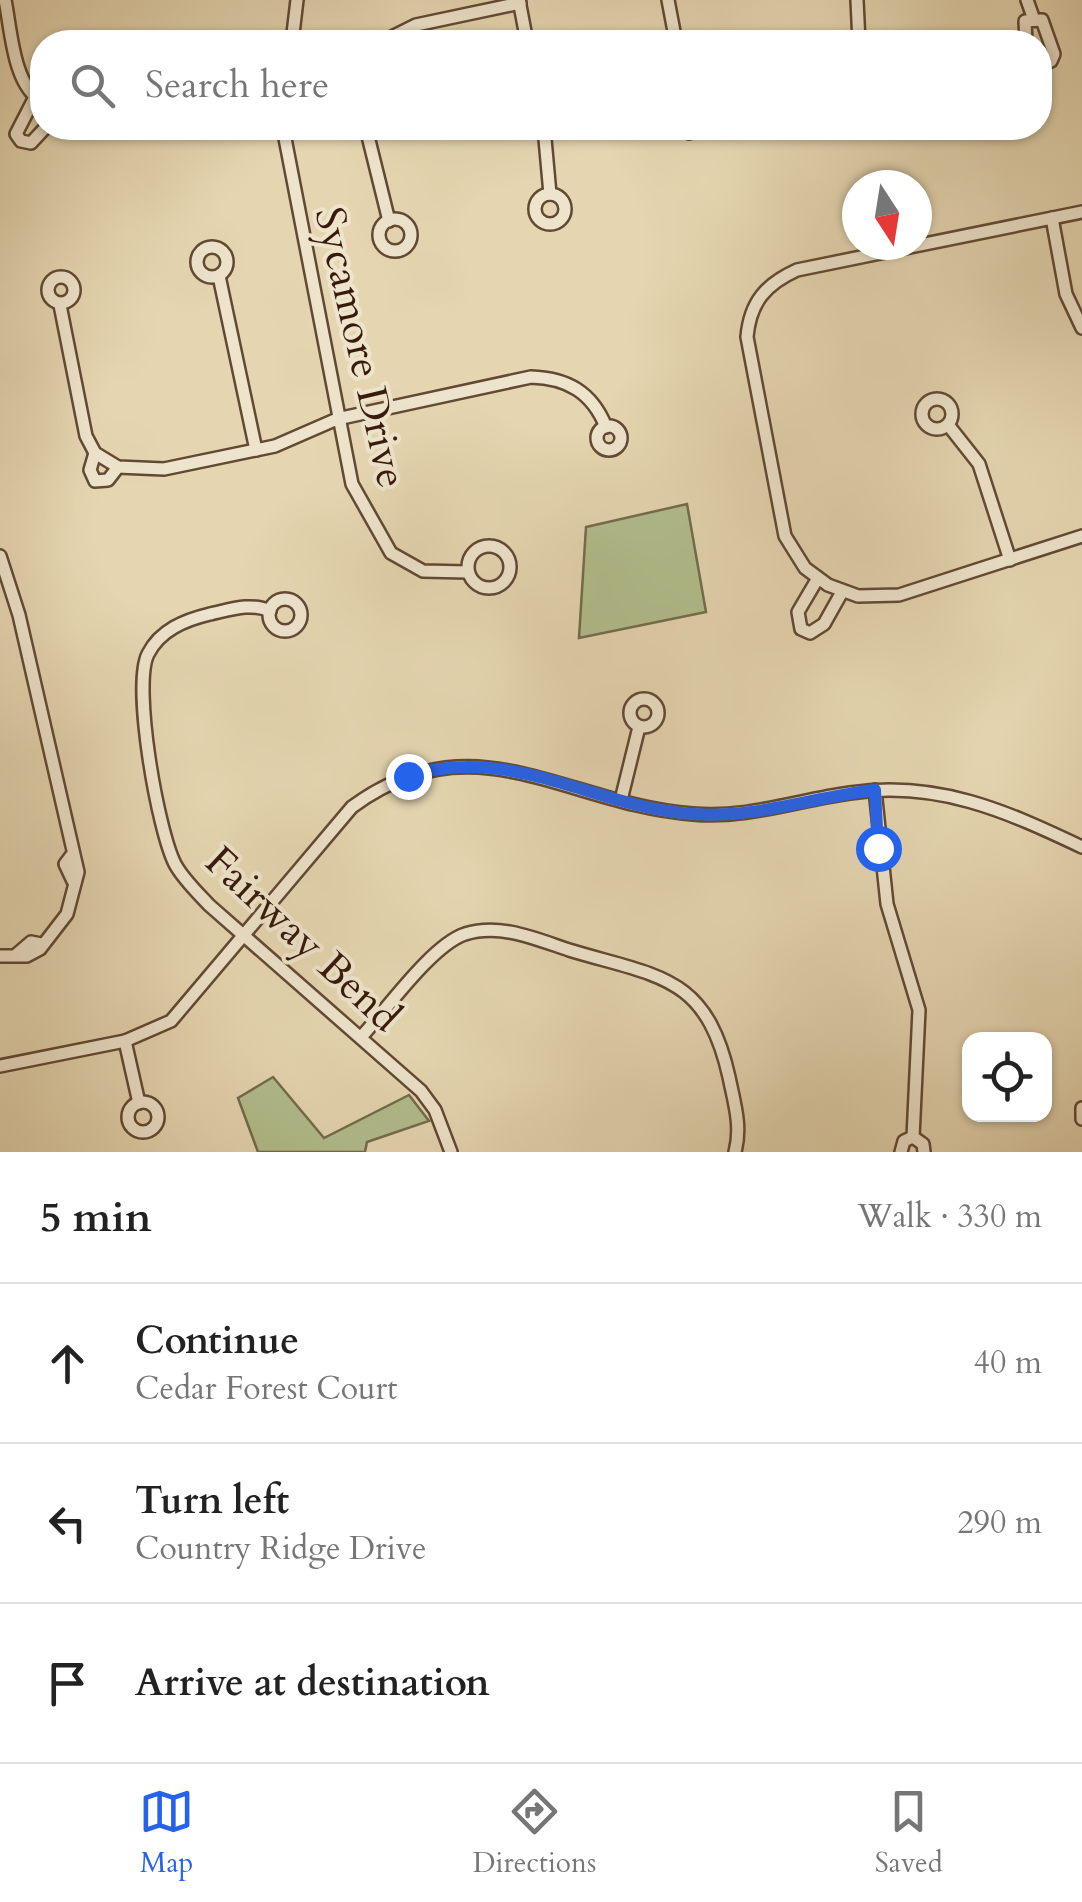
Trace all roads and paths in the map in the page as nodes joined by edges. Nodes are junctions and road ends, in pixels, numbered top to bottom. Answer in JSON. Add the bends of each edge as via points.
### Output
{"nodes":[{"id":1,"x":4,"y":0,"type":"edge"},
{"id":2,"x":297,"y":0,"type":"edge"},
{"id":3,"x":668,"y":0,"type":"edge"},
{"id":4,"x":857,"y":0,"type":"edge"},
{"id":5,"x":1027,"y":0,"type":"edge"},
{"id":6,"x":519,"y":2,"type":"edge"},
{"id":7,"x":1034,"y":17,"type":"junction"},
{"id":8,"x":293,"y":30,"type":"edge"},
{"id":9,"x":408,"y":30,"type":"edge"},
{"id":10,"x":525,"y":30,"type":"edge"},
{"id":11,"x":674,"y":30,"type":"edge"},
{"id":12,"x":858,"y":30,"type":"edge"},
{"id":13,"x":1024,"y":30,"type":"edge"},
{"id":14,"x":1047,"y":30,"type":"edge"},
{"id":15,"x":30,"y":85,"type":"edge"},
{"id":16,"x":30,"y":113,"type":"edge"},
{"id":17,"x":34,"y":140,"type":"edge"},
{"id":18,"x":285,"y":140,"type":"edge"},
{"id":19,"x":369,"y":140,"type":"edge"},
{"id":20,"x":545,"y":140,"type":"edge"},
{"id":21,"x":550,"y":194,"type":"dead end"},
{"id":22,"x":1082,"y":212,"type":"edge"},
{"id":23,"x":1052,"y":218,"type":"junction"},
{"id":24,"x":389,"y":221,"type":"dead end"},
{"id":25,"x":219,"y":276,"type":"dead end"},
{"id":26,"x":60,"y":304,"type":"dead end"},
{"id":27,"x":1082,"y":328,"type":"edge"},
{"id":28,"x":337,"y":419,"type":"junction"},
{"id":29,"x":949,"y":426,"type":"dead end"},
{"id":30,"x":606,"y":427,"type":"dead end"},
{"id":31,"x":256,"y":450,"type":"junction"},
{"id":32,"x":96,"y":454,"type":"junction"},
{"id":33,"x":118,"y":466,"type":"junction"},
{"id":34,"x":1082,"y":536,"type":"edge"},
{"id":35,"x":0,"y":556,"type":"edge"},
{"id":36,"x":1010,"y":560,"type":"junction"},
{"id":37,"x":468,"y":572,"type":"dead end"},
{"id":38,"x":818,"y":578,"type":"junction"},
{"id":39,"x":842,"y":592,"type":"junction"},
{"id":40,"x":270,"y":611,"type":"dead end"},
{"id":41,"x":639,"y":727,"type":"dead end"},
{"id":42,"x":875,"y":790,"type":"junction"},
{"id":43,"x":620,"y":800,"type":"junction"},
{"id":44,"x":1082,"y":848,"type":"edge"},
{"id":45,"x":242,"y":934,"type":"junction"},
{"id":46,"x":0,"y":956,"type":"edge"},
{"id":47,"x":362,"y":1036,"type":"junction"},
{"id":48,"x":125,"y":1041,"type":"junction"},
{"id":49,"x":0,"y":1066,"type":"edge"},
{"id":50,"x":139,"y":1103,"type":"dead end"},
{"id":51,"x":1082,"y":1108,"type":"edge"},
{"id":52,"x":1082,"y":1120,"type":"edge"},
{"id":53,"x":913,"y":1138,"type":"junction"},
{"id":54,"x":451,"y":1152,"type":"edge"},
{"id":55,"x":734,"y":1152,"type":"edge"},
{"id":56,"x":900,"y":1152,"type":"edge"},
{"id":57,"x":924,"y":1152,"type":"edge"}],
"edges":[{"from":1,"to":15,"type":"street","via":[[20,70]]},
{"from":2,"to":8,"type":"street"},
{"from":3,"to":11,"type":"street"},
{"from":4,"to":12,"type":"street"},
{"from":5,"to":7,"type":"street"},
{"from":6,"to":9,"type":"street"},
{"from":6,"to":10,"type":"street"},
{"from":7,"to":13,"type":"street"},
{"from":7,"to":14,"type":"street"},
{"from":16,"to":17,"type":"street","via":[[16,134],[21,141]]},
{"from":18,"to":28,"type":"street","name":"Sycamore Drive"},
{"from":19,"to":24,"type":"street"},
{"from":20,"to":21,"type":"street"},
{"from":22,"to":23,"type":"street"},
{"from":23,"to":27,"type":"street","via":[[1066,294]]},
{"from":23,"to":38,"type":"street","via":[[797,270],[763,291],[748,321],[748,352],[786,536]]},
{"from":25,"to":31,"type":"street"},
{"from":26,"to":32,"type":"street","via":[[86,436]]},
{"from":28,"to":30,"type":"street","via":[[531,377],[582,391]]},
{"from":28,"to":31,"type":"street"},
{"from":28,"to":37,"type":"street","name":"Sycamore Drive","via":[[352,484],[391,553],[423,571]]},
{"from":29,"to":36,"type":"street","via":[[978,464]]},
{"from":31,"to":33,"type":"street","via":[[164,469]]},
{"from":32,"to":33,"type":"street"},
{"from":32,"to":33,"type":"street","via":[[90,470],[95,481],[108,480]]},
{"from":34,"to":36,"type":"street"},
{"from":35,"to":46,"type":"street","via":[[32,669],[73,881],[68,914],[41,944]]},
{"from":36,"to":39,"type":"street","via":[[899,595]]},
{"from":38,"to":39,"type":"street"},
{"from":38,"to":39,"type":"street","via":[[798,612],[801,629],[810,633],[824,624]]},
{"from":40,"to":45,"type":"street","name":"Fairway Bend","via":[[241,607],[174,626],[147,655],[140,680],[174,862]]},
{"from":41,"to":43,"type":"street"},
{"from":42,"to":43,"type":"street","via":[[733,815]]},
{"from":42,"to":44,"type":"street","via":[[926,790],[978,801]]},
{"from":42,"to":53,"type":"street","via":[[887,904],[919,1010]]},
{"from":43,"to":45,"type":"street","via":[[502,766],[444,766],[408,776],[344,814]]},
{"from":45,"to":47,"type":"street","name":"Fairway Bend"},
{"from":45,"to":48,"type":"street","via":[[170,1021]]},
{"from":47,"to":54,"type":"street","name":"Fairway Bend","via":[[421,1091]]},
{"from":47,"to":55,"type":"street","via":[[443,947],[477,932],[512,932],[665,979],[696,1001],[720,1038],[737,1115]]},
{"from":48,"to":49,"type":"street"},
{"from":48,"to":50,"type":"street"},
{"from":51,"to":52,"type":"street"},
{"from":53,"to":56,"type":"street"},
{"from":53,"to":57,"type":"street"}]}
